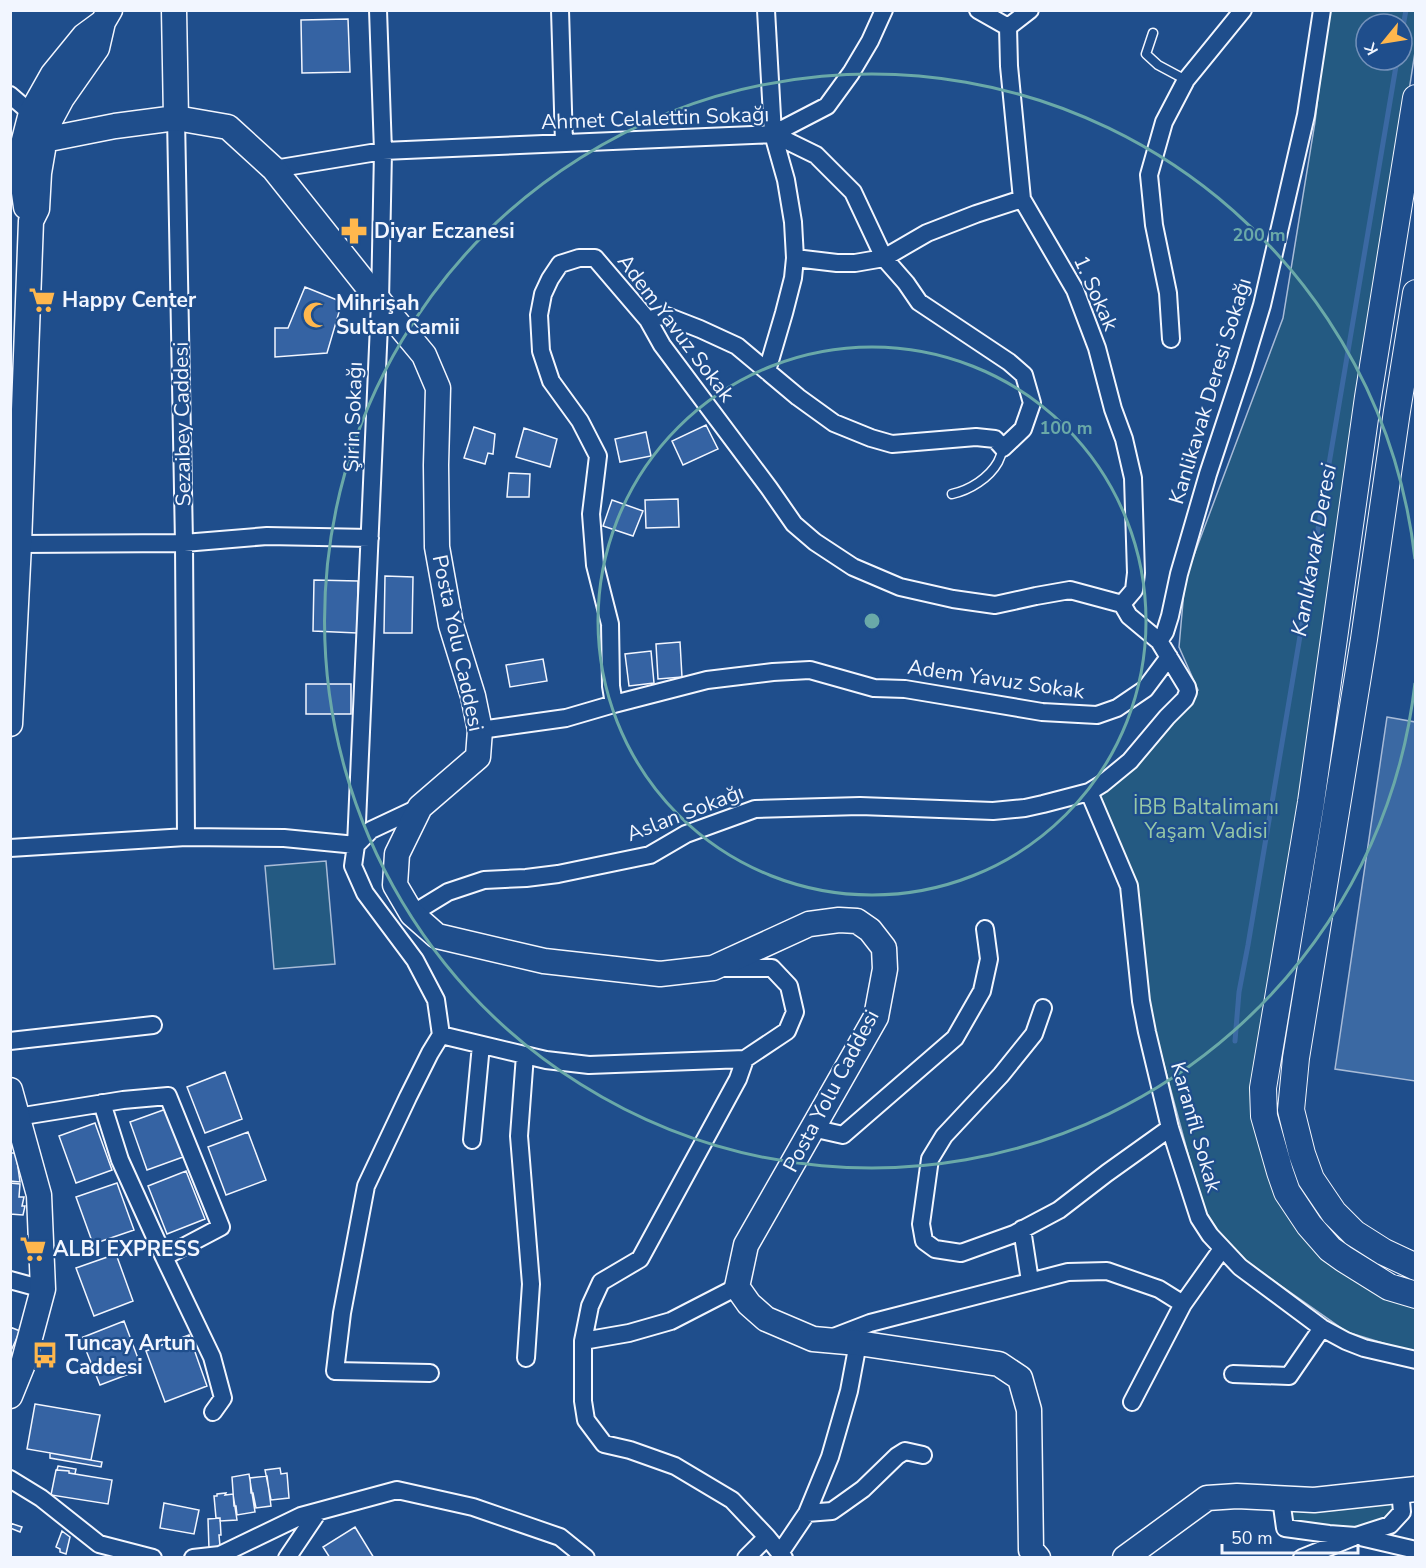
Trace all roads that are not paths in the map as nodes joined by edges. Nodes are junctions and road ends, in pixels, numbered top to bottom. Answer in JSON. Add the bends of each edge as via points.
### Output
{"nodes":[{"id":1,"x":174,"y":10,"type":"edge"},
{"id":2,"x":378,"y":10,"type":"edge"},
{"id":3,"x":560,"y":10,"type":"edge"},
{"id":4,"x":766,"y":10,"type":"edge"},
{"id":5,"x":884,"y":10,"type":"edge"},
{"id":6,"x":978,"y":10,"type":"edge"},
{"id":7,"x":1030,"y":10,"type":"edge"},
{"id":8,"x":1243,"y":10,"type":"edge"},
{"id":9,"x":1322,"y":10,"type":"edge"},
{"id":10,"x":107,"y":16,"type":"edge"},
{"id":11,"x":1008,"y":27,"type":"junction"},
{"id":12,"x":1153,"y":33,"type":"dead end"},
{"id":13,"x":1186,"y":80,"type":"junction"},
{"id":14,"x":10,"y":95,"type":"edge"},
{"id":15,"x":1416,"y":98,"type":"edge"},
{"id":16,"x":176,"y":118,"type":"junction"},
{"id":17,"x":773,"y":134,"type":"junction"},
{"id":18,"x":31,"y":135,"type":"edge"},
{"id":19,"x":564,"y":143,"type":"junction"},
{"id":20,"x":383,"y":151,"type":"junction"},
{"id":21,"x":274,"y":169,"type":"junction"},
{"id":22,"x":1022,"y":199,"type":"junction"},
{"id":23,"x":795,"y":258,"type":"junction"},
{"id":24,"x":884,"y":258,"type":"junction"},
{"id":25,"x":1416,"y":293,"type":"edge"},
{"id":26,"x":380,"y":302,"type":"junction"},
{"id":27,"x":648,"y":320,"type":"junction"},
{"id":28,"x":1171,"y":339,"type":"dead end"},
{"id":29,"x":766,"y":371,"type":"junction"},
{"id":30,"x":1003,"y":448,"type":"junction"},
{"id":31,"x":952,"y":494,"type":"dead end"},
{"id":32,"x":370,"y":538,"type":"junction"},
{"id":33,"x":184,"y":543,"type":"junction"},
{"id":34,"x":19,"y":544,"type":"junction"},
{"id":35,"x":1122,"y":604,"type":"junction"},
{"id":36,"x":1159,"y":641,"type":"junction"},
{"id":37,"x":1169,"y":657,"type":"junction"},
{"id":38,"x":614,"y":704,"type":"junction"},
{"id":39,"x":10,"y":724,"type":"edge"},
{"id":40,"x":480,"y":730,"type":"junction"},
{"id":41,"x":1089,"y":792,"type":"junction"},
{"id":42,"x":420,"y":807,"type":"junction"},
{"id":43,"x":186,"y":837,"type":"junction"},
{"id":44,"x":356,"y":845,"type":"junction"},
{"id":45,"x":10,"y":848,"type":"edge"},
{"id":46,"x":412,"y":914,"type":"junction"},
{"id":47,"x":985,"y":929,"type":"dead end"},
{"id":48,"x":713,"y":968,"type":"junction"},
{"id":49,"x":1043,"y":1008,"type":"dead end"},
{"id":50,"x":153,"y":1025,"type":"dead end"},
{"id":51,"x":441,"y":1035,"type":"junction"},
{"id":52,"x":10,"y":1041,"type":"edge"},
{"id":53,"x":481,"y":1044,"type":"junction"},
{"id":54,"x":525,"y":1055,"type":"junction"},
{"id":55,"x":745,"y":1059,"type":"junction"},
{"id":56,"x":10,"y":1090,"type":"edge"},
{"id":57,"x":102,"y":1103,"type":"junction"},
{"id":58,"x":17,"y":1117,"type":"junction"},
{"id":59,"x":813,"y":1128,"type":"junction"},
{"id":60,"x":1170,"y":1128,"type":"junction"},
{"id":61,"x":472,"y":1140,"type":"dead end"},
{"id":62,"x":17,"y":1142,"type":"edge"},
{"id":63,"x":1022,"y":1229,"type":"junction"},
{"id":64,"x":1222,"y":1249,"type":"junction"},
{"id":65,"x":164,"y":1257,"type":"junction"},
{"id":66,"x":1416,"y":1267,"type":"edge"},
{"id":67,"x":10,"y":1280,"type":"edge"},
{"id":68,"x":1030,"y":1281,"type":"junction"},
{"id":69,"x":737,"y":1287,"type":"junction"},
{"id":70,"x":43,"y":1289,"type":"junction"},
{"id":71,"x":1416,"y":1295,"type":"edge"},
{"id":72,"x":1183,"y":1304,"type":"junction"},
{"id":73,"x":1322,"y":1328,"type":"junction"},
{"id":74,"x":826,"y":1340,"type":"junction"},
{"id":75,"x":583,"y":1341,"type":"junction"},
{"id":76,"x":858,"y":1343,"type":"junction"},
{"id":77,"x":526,"y":1358,"type":"dead end"},
{"id":78,"x":1416,"y":1360,"type":"edge"},
{"id":79,"x":430,"y":1373,"type":"dead end"},
{"id":80,"x":1233,"y":1374,"type":"dead end"},
{"id":81,"x":10,"y":1396,"type":"edge"},
{"id":82,"x":1132,"y":1402,"type":"dead end"},
{"id":83,"x":213,"y":1412,"type":"dead end"},
{"id":84,"x":923,"y":1455,"type":"dead end"},
{"id":85,"x":10,"y":1479,"type":"edge"},
{"id":86,"x":1408,"y":1490,"type":"edge"},
{"id":87,"x":1281,"y":1498,"type":"junction"},
{"id":88,"x":318,"y":1512,"type":"junction"},
{"id":89,"x":807,"y":1514,"type":"junction"},
{"id":90,"x":1356,"y":1536,"type":"junction"},
{"id":91,"x":767,"y":1537,"type":"junction"},
{"id":92,"x":1416,"y":1550,"type":"edge"},
{"id":93,"x":782,"y":1555,"type":"edge"},
{"id":94,"x":153,"y":1557,"type":"edge"},
{"id":95,"x":194,"y":1557,"type":"edge"},
{"id":96,"x":287,"y":1557,"type":"edge"},
{"id":97,"x":586,"y":1557,"type":"edge"},
{"id":98,"x":746,"y":1557,"type":"edge"},
{"id":99,"x":1038,"y":1557,"type":"edge"},
{"id":100,"x":1125,"y":1557,"type":"edge"},
{"id":101,"x":1302,"y":1557,"type":"edge"},
{"id":102,"x":1398,"y":1557,"type":"edge"}],
"edges":[{"from":1,"to":16,"type":"street","name":"Sezaibey Caddesi"},
{"from":2,"to":20,"type":"street","name":"Şirin Sokağı"},
{"from":3,"to":19,"type":"street"},
{"from":4,"to":17,"type":"street"},
{"from":5,"to":17,"type":"street","via":[[851,73],[827,105]]},
{"from":6,"to":11,"type":"street"},
{"from":7,"to":11,"type":"street"},
{"from":8,"to":13,"type":"street"},
{"from":9,"to":36,"type":"street","name":"Kanlikavak Deresi Sokağı","via":[[1306,115],[1262,305],[1208,474],[1170,616]]},
{"from":10,"to":18,"type":"street","via":[[97,48]]},
{"from":11,"to":22,"type":"street","name":"1. Sokak"},
{"from":12,"to":13,"type":"lane","via":[[1146,54]]},
{"from":13,"to":28,"type":"street","via":[[1164,122],[1149,175],[1154,225],[1168,293]]},
{"from":14,"to":18,"type":"street"},
{"from":15,"to":71,"type":"main road","via":[[1368,397],[1311,802],[1263,1088],[1264,1116],[1280,1172],[1287,1192],[1309,1225],[1344,1259],[1389,1287]]},
{"from":16,"to":18,"type":"street","name":"Posta Yolu Caddesi"},
{"from":16,"to":21,"type":"street","name":"Posta Yolu Caddesi","via":[[228,127]]},
{"from":16,"to":33,"type":"street","name":"Sezaibey Caddesi"},
{"from":17,"to":19,"type":"street","name":"Ahmet Celalettin Sokağı"},
{"from":17,"to":23,"type":"street","via":[[786,180]]},
{"from":17,"to":24,"type":"street","name":"Ahmet Celalettin Sokağı","via":[[816,155],[854,192]]},
{"from":18,"to":34,"type":"street","via":[[39,173],[37,209],[32,221]]},
{"from":19,"to":20,"type":"street","name":"Ahmet Celalettin Sokağı"},
{"from":20,"to":21,"type":"street","name":"Ahmet Celalettin Sokağı"},
{"from":20,"to":26,"type":"street","name":"Şirin Sokağı"},
{"from":21,"to":26,"type":"street","name":"Posta Yolu Caddesi"},
{"from":22,"to":24,"type":"street","via":[[927,233]]},
{"from":22,"to":35,"type":"street","name":"1. Sokak","via":[[1075,290],[1124,439],[1133,478],[1136,573],[1134,590]]},
{"from":23,"to":24,"type":"street","via":[[837,263]]},
{"from":23,"to":29,"type":"street","via":[[791,287]]},
{"from":24,"to":30,"type":"street","name":"Ahmet Celalettin Sokağı","via":[[924,306],[1024,375],[1032,403],[1023,429]]},
{"from":25,"to":66,"type":"main road","via":[[1291,1110],[1311,1179],[1334,1213],[1354,1233]]},
{"from":26,"to":32,"type":"street","name":"Şirin Sokağı"},
{"from":26,"to":40,"type":"street","name":"Posta Yolu Caddesi","via":[[424,355],[438,388],[437,547],[451,625],[474,696]]},
{"from":27,"to":29,"type":"street","via":[[664,315],[700,329],[737,346]]},
{"from":27,"to":35,"type":"street","name":"Adem Yavuz Sokak","via":[[662,345],[794,524],[853,567],[900,587],[994,605],[1070,590]]},
{"from":27,"to":38,"type":"street","name":"Adem Yavuz Sokak","via":[[595,258],[561,264],[543,294],[539,315],[541,351],[551,381],[580,421],[598,456],[591,514],[596,565],[610,624]]},
{"from":29,"to":30,"type":"street","via":[[834,423],[871,438],[891,444],[976,437],[995,439]]},
{"from":30,"to":31,"type":"lane","via":[[998,462],[982,480]]},
{"from":32,"to":33,"type":"street","via":[[267,536]]},
{"from":32,"to":44,"type":"street","name":"Şirin Sokağı"},
{"from":33,"to":34,"type":"street"},
{"from":33,"to":43,"type":"street","name":"Sezaibey Caddesi"},
{"from":34,"to":39,"type":"street"},
{"from":35,"to":36,"type":"street","via":[[1129,616]]},
{"from":36,"to":37,"type":"street"},
{"from":37,"to":38,"type":"street","name":"Adem Yavuz Sokak","via":[[1145,689],[1117,708],[1097,715],[1042,712],[905,689],[874,688],[810,670],[707,680]]},
{"from":37,"to":41,"type":"street","via":[[1187,687],[1185,699],[1130,761]]},
{"from":38,"to":40,"type":"street","via":[[566,718]]},
{"from":40,"to":42,"type":"street","name":"Posta Yolu Caddesi","via":[[478,757]]},
{"from":41,"to":46,"type":"street","name":"Aslan Sokağı","via":[[1025,808],[993,811],[860,806],[756,809],[686,834],[650,855],[526,878],[484,880],[448,892]]},
{"from":41,"to":60,"type":"street","name":"Karanfil Sokak","via":[[1129,886],[1141,1001]]},
{"from":42,"to":44,"type":"street","via":[[371,830]]},
{"from":42,"to":46,"type":"street","name":"Posta Yolu Caddesi","via":[[397,854],[395,885]]},
{"from":43,"to":44,"type":"street","via":[[284,838]]},
{"from":43,"to":45,"type":"street"},
{"from":44,"to":51,"type":"street","name":"Şirin Sokağı","via":[[353,866],[365,893],[415,960],[436,1000]]},
{"from":46,"to":48,"type":"street","name":"Posta Yolu Caddesi","via":[[437,936],[544,962],[660,974]]},
{"from":47,"to":59,"type":"street","via":[[988,959],[982,991],[955,1038],[843,1135]]},
{"from":48,"to":55,"type":"street","via":[[772,968],[789,986],[795,1012],[787,1031]]},
{"from":48,"to":59,"type":"street","name":"Posta Yolu Caddesi","via":[[809,924],[839,920],[857,921],[884,948],[885,969],[876,1017]]},
{"from":49,"to":63,"type":"street","via":[[1034,1034],[944,1136],[930,1159],[921,1224],[924,1241],[935,1249],[961,1253]]},
{"from":50,"to":52,"type":"street"},
{"from":51,"to":53,"type":"street"},
{"from":51,"to":79,"type":"street","via":[[366,1186],[335,1371]]},
{"from":53,"to":54,"type":"street"},
{"from":53,"to":61,"type":"street"},
{"from":54,"to":55,"type":"street","via":[[589,1065]]},
{"from":54,"to":77,"type":"street","via":[[519,1136],[531,1284]]},
{"from":55,"to":75,"type":"street","via":[[738,1079],[640,1259],[601,1282],[590,1306]]},
{"from":56,"to":58,"type":"street"},
{"from":57,"to":58,"type":"street"},
{"from":57,"to":65,"type":"street","via":[[120,1160]]},
{"from":57,"to":65,"type":"street","via":[[168,1096],[220,1227]]},
{"from":58,"to":62,"type":"street"},
{"from":59,"to":69,"type":"street","name":"Posta Yolu Caddesi","via":[[746,1245]]},
{"from":60,"to":63,"type":"street","via":[[1059,1209]]},
{"from":60,"to":64,"type":"street","name":"Karanfil Sokak","via":[[1199,1218]]},
{"from":62,"to":70,"type":"street","via":[[39,1195]]},
{"from":63,"to":68,"type":"street"},
{"from":64,"to":72,"type":"street"},
{"from":64,"to":73,"type":"street","name":"Karanfil Sokak"},
{"from":65,"to":83,"type":"street","via":[[212,1357],[223,1398]]},
{"from":67,"to":70,"type":"street"},
{"from":68,"to":72,"type":"street","via":[[1068,1272],[1107,1271],[1159,1289]]},
{"from":68,"to":74,"type":"street","via":[[870,1323]]},
{"from":69,"to":74,"type":"street","via":[[766,1319],[813,1339]]},
{"from":69,"to":75,"type":"street","via":[[671,1321]]},
{"from":70,"to":81,"type":"street"},
{"from":72,"to":82,"type":"street"},
{"from":73,"to":78,"type":"street","name":"Karanfil Sokak","via":[[1364,1348]]},
{"from":73,"to":80,"type":"street","via":[[1289,1376]]},
{"from":74,"to":76,"type":"street"},
{"from":75,"to":91,"type":"street","via":[[586,1420],[604,1444],[675,1466],[732,1500]]},
{"from":76,"to":89,"type":"street","via":[[830,1457]]},
{"from":76,"to":99,"type":"street","via":[[999,1364],[1020,1378],[1029,1410],[1031,1550]]},
{"from":84,"to":89,"type":"street","via":[[905,1451],[863,1490],[832,1511]]},
{"from":85,"to":94,"type":"street","via":[[99,1544]]},
{"from":86,"to":87,"type":"street","via":[[1314,1500]]},
{"from":86,"to":90,"type":"street","via":[[1402,1512],[1390,1524]]},
{"from":87,"to":90,"type":"street","via":[[1285,1528]]},
{"from":87,"to":100,"type":"street","via":[[1207,1498]]},
{"from":88,"to":95,"type":"street","via":[[301,1516],[220,1555]]},
{"from":88,"to":96,"type":"street"},
{"from":88,"to":97,"type":"street","via":[[397,1490],[473,1507],[549,1533]]},
{"from":89,"to":93,"type":"street"},
{"from":90,"to":92,"type":"street"},
{"from":90,"to":101,"type":"street"},
{"from":91,"to":93,"type":"street"},
{"from":91,"to":98,"type":"street"},
{"from":92,"to":102,"type":"street"}]}
